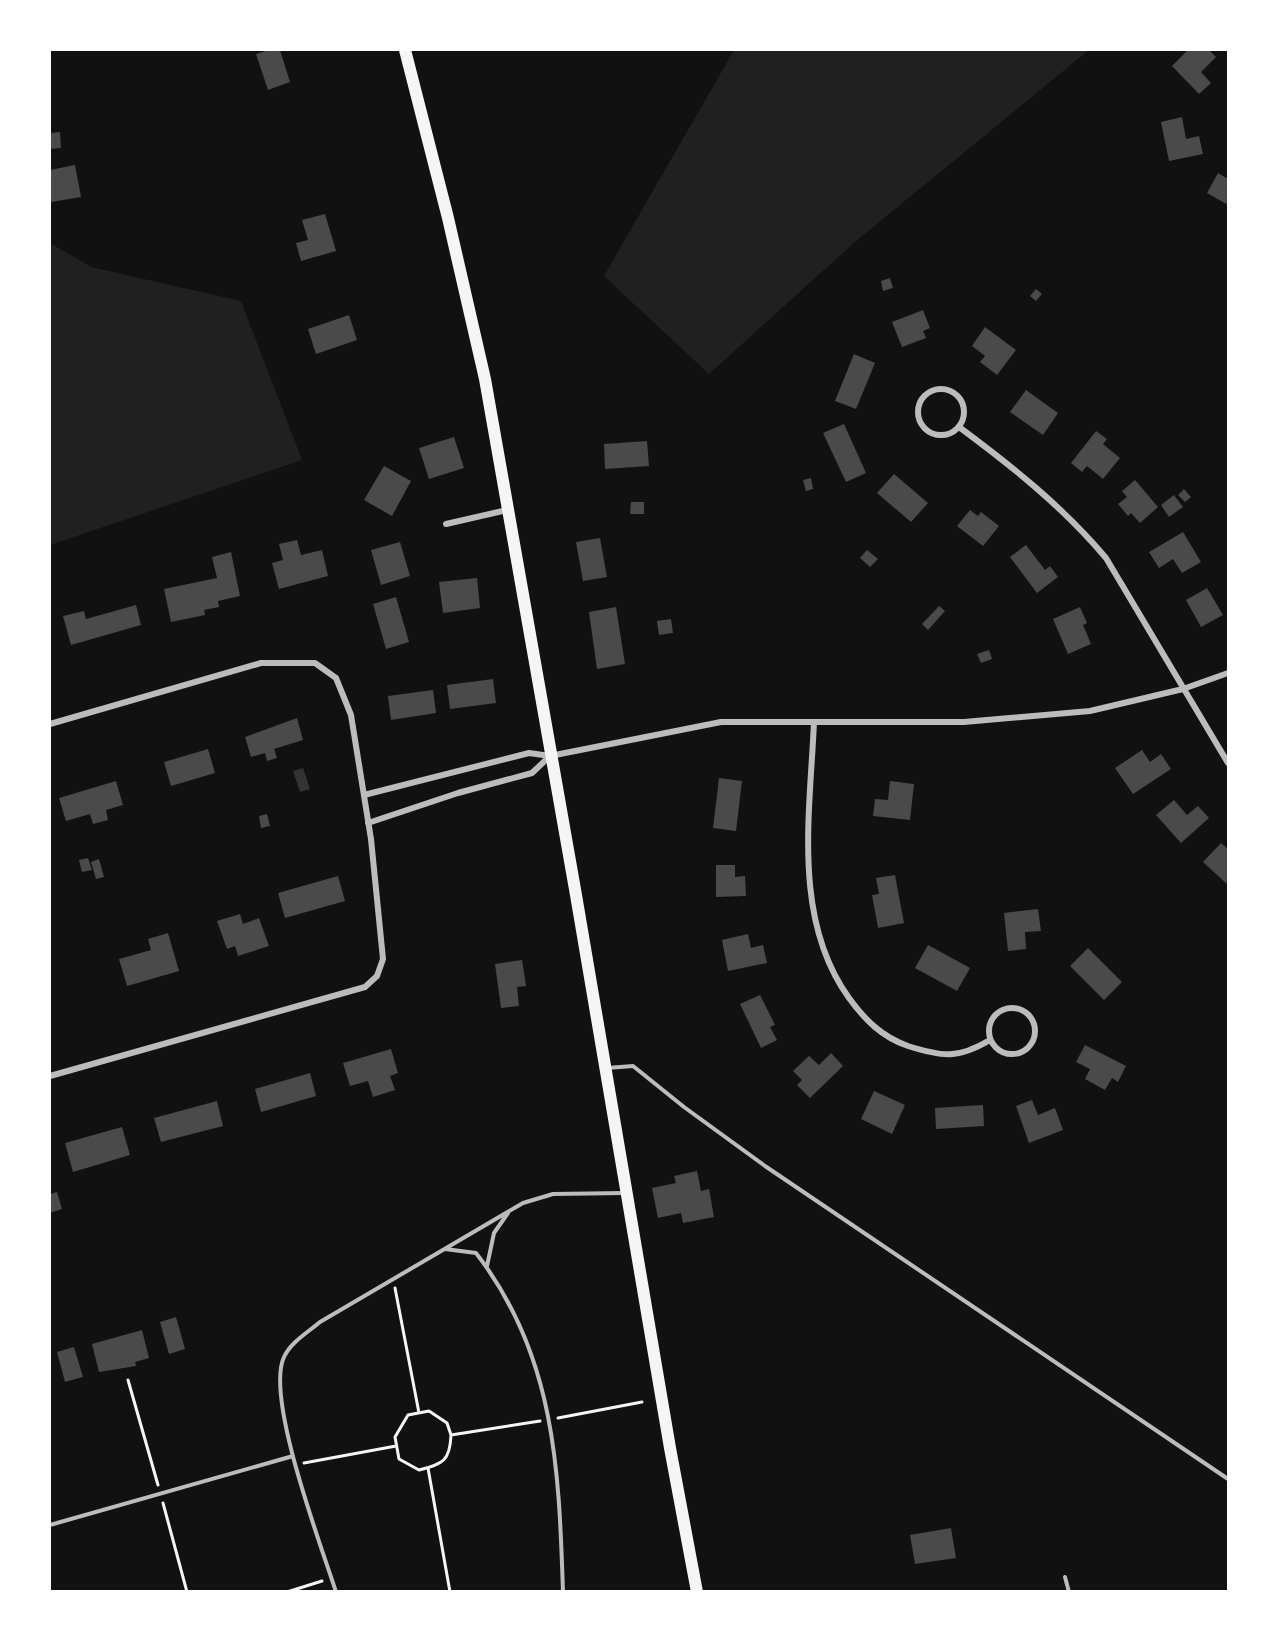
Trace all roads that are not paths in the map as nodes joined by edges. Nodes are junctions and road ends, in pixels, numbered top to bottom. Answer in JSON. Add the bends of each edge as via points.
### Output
{"nodes":[{"id":1,"x":405,"y":50,"type":"edge"},
{"id":2,"x":959,"y":427,"type":"junction"},
{"id":3,"x":507,"y":510,"type":"junction"},
{"id":4,"x":446,"y":524,"type":"dead end"},
{"id":5,"x":1228,"y":674,"type":"edge"},
{"id":6,"x":1183,"y":689,"type":"junction"},
{"id":7,"x":814,"y":722,"type":"junction"},
{"id":8,"x":50,"y":724,"type":"edge"},
{"id":9,"x":550,"y":756,"type":"junction"},
{"id":10,"x":1228,"y":763,"type":"edge"},
{"id":11,"x":364,"y":795,"type":"junction"},
{"id":12,"x":368,"y":823,"type":"junction"},
{"id":13,"x":990,"y":1040,"type":"junction"},
{"id":14,"x":606,"y":1068,"type":"junction"},
{"id":15,"x":50,"y":1076,"type":"edge"},
{"id":16,"x":626,"y":1193,"type":"junction"},
{"id":17,"x":509,"y":1211,"type":"junction"},
{"id":18,"x":444,"y":1249,"type":"junction"},
{"id":19,"x":487,"y":1267,"type":"junction"},
{"id":20,"x":293,"y":1456,"type":"junction"},
{"id":21,"x":1228,"y":1479,"type":"edge"},
{"id":22,"x":50,"y":1525,"type":"edge"},
{"id":23,"x":1065,"y":1577,"type":"dead end"},
{"id":24,"x":336,"y":1592,"type":"edge"},
{"id":25,"x":563,"y":1592,"type":"edge"},
{"id":26,"x":697,"y":1592,"type":"edge"},
{"id":27,"x":1069,"y":1592,"type":"edge"}],
"edges":[{"from":1,"to":3,"type":"main road","via":[[482,367]]},
{"from":2,"to":2,"type":"street","via":[[943,436],[923,428],[918,414],[922,399],[943,389],[957,396],[964,410]]},
{"from":2,"to":6,"type":"street","via":[[1032,482],[1094,543]]},
{"from":3,"to":4,"type":"street"},
{"from":3,"to":9,"type":"main road"},
{"from":5,"to":6,"type":"street"},
{"from":6,"to":7,"type":"street","via":[[1090,711],[964,722]]},
{"from":6,"to":10,"type":"street"},
{"from":7,"to":9,"type":"street","via":[[721,722]]},
{"from":7,"to":13,"type":"street","via":[[811,904],[818,937],[835,978],[863,1017],[890,1040],[939,1056],[974,1050]]},
{"from":8,"to":11,"type":"street","via":[[261,663],[315,663],[336,678],[351,715]]},
{"from":9,"to":11,"type":"street","via":[[529,753]]},
{"from":9,"to":12,"type":"street","via":[[532,773]]},
{"from":9,"to":14,"type":"main road"},
{"from":11,"to":12,"type":"street"},
{"from":12,"to":15,"type":"street","via":[[383,959],[377,976],[365,987]]},
{"from":13,"to":13,"type":"street","via":[[1008,1054],[1023,1052],[1034,1041],[1035,1025],[1020,1008],[1005,1008],[989,1024]]},
{"from":14,"to":16,"type":"main road"},
{"from":14,"to":21,"type":"lane","via":[[633,1066],[765,1166]]},
{"from":16,"to":17,"type":"lane","via":[[553,1194]]},
{"from":16,"to":26,"type":"main road"},
{"from":17,"to":18,"type":"lane"},
{"from":17,"to":19,"type":"lane","via":[[494,1233]]},
{"from":18,"to":19,"type":"lane","via":[[476,1253]]},
{"from":18,"to":20,"type":"lane","via":[[320,1322],[290,1347],[278,1382]]},
{"from":19,"to":25,"type":"lane","via":[[531,1349],[550,1419],[561,1515]]},
{"from":20,"to":22,"type":"lane"},
{"from":20,"to":24,"type":"lane"},
{"from":23,"to":27,"type":"lane"}]}
